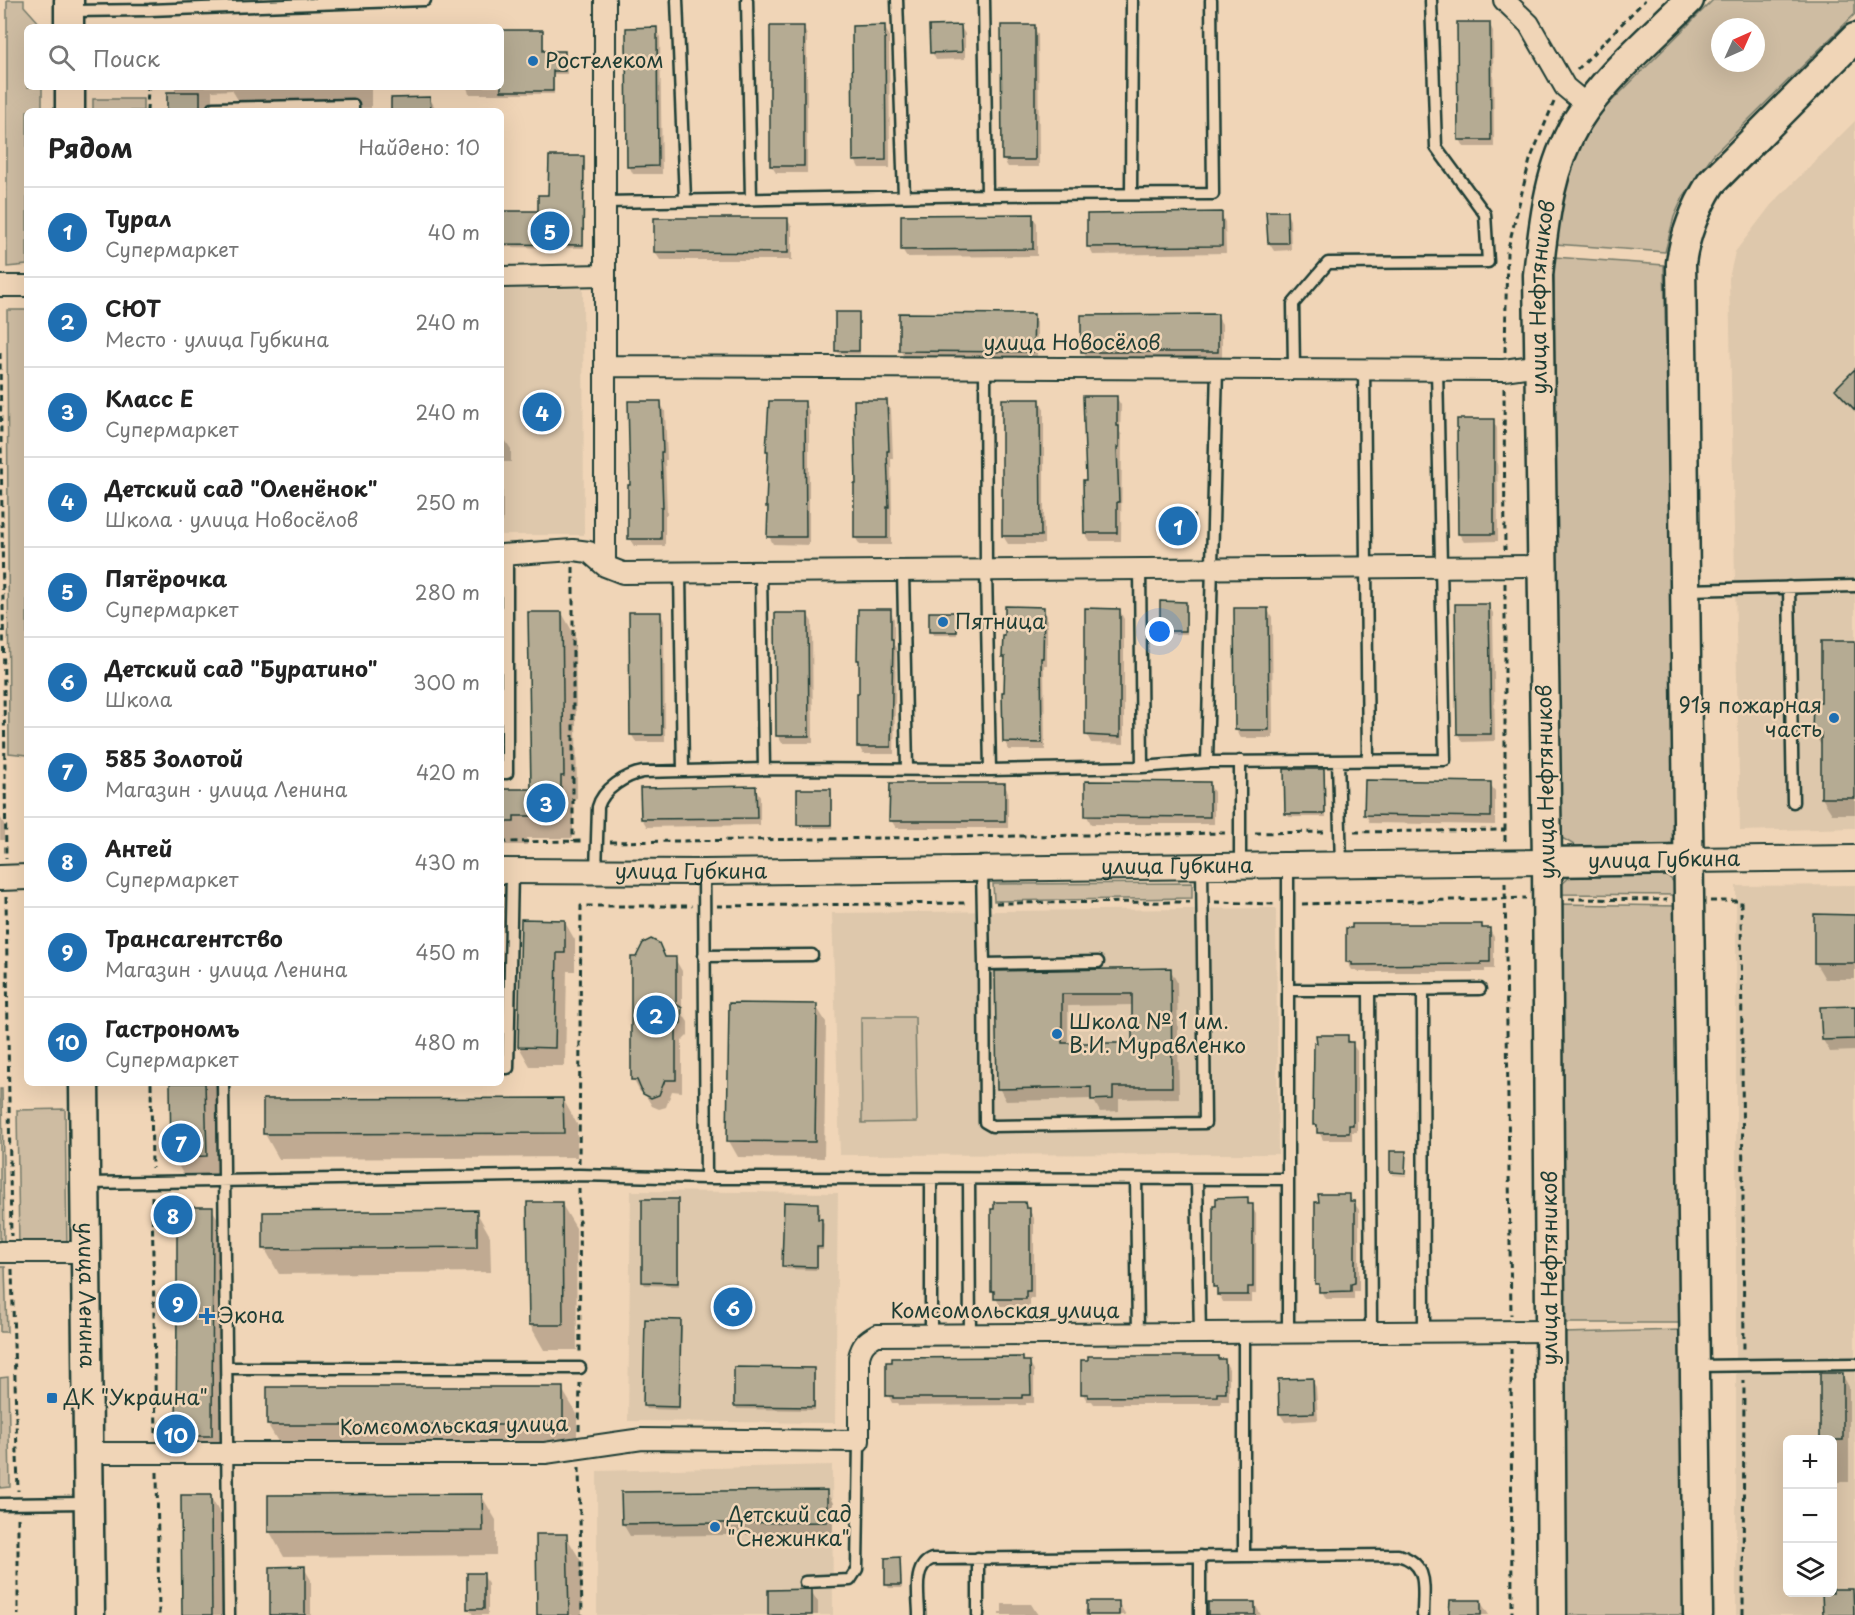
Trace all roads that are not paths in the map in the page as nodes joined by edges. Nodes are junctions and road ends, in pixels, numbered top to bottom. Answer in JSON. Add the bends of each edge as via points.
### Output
{"nodes":[{"id":1,"x":425,"y":0,"type":"edge"},
{"id":2,"x":605,"y":0,"type":"edge"},
{"id":3,"x":677,"y":0,"type":"edge"},
{"id":4,"x":747,"y":0,"type":"edge"},
{"id":5,"x":897,"y":0,"type":"edge"},
{"id":6,"x":984,"y":0,"type":"edge"},
{"id":7,"x":1132,"y":0,"type":"edge"},
{"id":8,"x":1211,"y":0,"type":"edge"},
{"id":9,"x":1431,"y":0,"type":"edge"},
{"id":10,"x":1504,"y":0,"type":"edge"},
{"id":11,"x":1689,"y":0,"type":"edge"},
{"id":12,"x":282,"y":3,"type":"edge"},
{"id":13,"x":69,"y":13,"type":"edge"},
{"id":14,"x":1855,"y":38,"type":"edge"},
{"id":15,"x":70,"y":90,"type":"edge"},
{"id":16,"x":1588,"y":106,"type":"junction"},
{"id":17,"x":70,"y":108,"type":"edge"},
{"id":18,"x":213,"y":108,"type":"edge"},
{"id":19,"x":353,"y":108,"type":"edge"},
{"id":20,"x":1131,"y":194,"type":"junction"},
{"id":21,"x":987,"y":195,"type":"junction"},
{"id":22,"x":904,"y":196,"type":"junction"},
{"id":23,"x":751,"y":198,"type":"junction"},
{"id":24,"x":685,"y":199,"type":"junction"},
{"id":25,"x":605,"y":202,"type":"junction"},
{"id":26,"x":604,"y":275,"type":"junction"},
{"id":27,"x":504,"y":277,"type":"edge"},
{"id":28,"x":0,"y":286,"type":"edge"},
{"id":29,"x":24,"y":286,"type":"edge"},
{"id":30,"x":1540,"y":365,"type":"junction"},
{"id":31,"x":605,"y":366,"type":"junction"},
{"id":32,"x":985,"y":367,"type":"junction"},
{"id":33,"x":1216,"y":368,"type":"junction"},
{"id":34,"x":1294,"y":368,"type":"junction"},
{"id":35,"x":1364,"y":368,"type":"junction"},
{"id":36,"x":1437,"y":369,"type":"junction"},
{"id":37,"x":504,"y":555,"type":"edge"},
{"id":38,"x":605,"y":566,"type":"junction"},
{"id":39,"x":1543,"y":566,"type":"junction"},
{"id":40,"x":1441,"y":567,"type":"junction"},
{"id":41,"x":1366,"y":568,"type":"junction"},
{"id":42,"x":1140,"y":569,"type":"junction"},
{"id":43,"x":1212,"y":569,"type":"junction"},
{"id":44,"x":986,"y":570,"type":"junction"},
{"id":45,"x":903,"y":571,"type":"junction"},
{"id":46,"x":680,"y":572,"type":"junction"},
{"id":47,"x":761,"y":572,"type":"junction"},
{"id":48,"x":1855,"y":586,"type":"edge"},
{"id":49,"x":1789,"y":587,"type":"junction"},
{"id":50,"x":1684,"y":590,"type":"junction"},
{"id":51,"x":1368,"y":760,"type":"junction"},
{"id":52,"x":1338,"y":761,"type":"junction"},
{"id":53,"x":1207,"y":762,"type":"junction"},
{"id":54,"x":1240,"y":762,"type":"junction"},
{"id":55,"x":1142,"y":767,"type":"junction"},
{"id":56,"x":764,"y":769,"type":"junction"},
{"id":57,"x":907,"y":769,"type":"junction"},
{"id":58,"x":990,"y":770,"type":"junction"},
{"id":59,"x":683,"y":771,"type":"junction"},
{"id":60,"x":504,"y":773,"type":"edge"},
{"id":61,"x":1793,"y":802,"type":"dead end"},
{"id":62,"x":1855,"y":858,"type":"edge"},
{"id":63,"x":1688,"y":860,"type":"junction"},
{"id":64,"x":1547,"y":862,"type":"junction"},
{"id":65,"x":1288,"y":866,"type":"junction"},
{"id":66,"x":1341,"y":866,"type":"junction"},
{"id":67,"x":1202,"y":867,"type":"junction"},
{"id":68,"x":1240,"y":867,"type":"junction"},
{"id":69,"x":982,"y":868,"type":"junction"},
{"id":70,"x":506,"y":871,"type":"edge"},
{"id":71,"x":596,"y":871,"type":"junction"},
{"id":72,"x":704,"y":872,"type":"junction"},
{"id":73,"x":506,"y":919,"type":"edge"},
{"id":74,"x":704,"y":956,"type":"junction"},
{"id":75,"x":812,"y":956,"type":"dead end"},
{"id":76,"x":1098,"y":962,"type":"dead end"},
{"id":77,"x":984,"y":964,"type":"junction"},
{"id":78,"x":1480,"y":989,"type":"dead end"},
{"id":79,"x":1288,"y":990,"type":"junction"},
{"id":80,"x":1370,"y":990,"type":"junction"},
{"id":81,"x":1423,"y":990,"type":"junction"},
{"id":82,"x":504,"y":1068,"type":"edge"},
{"id":83,"x":84,"y":1086,"type":"edge"},
{"id":84,"x":224,"y":1086,"type":"edge"},
{"id":85,"x":706,"y":1178,"type":"junction"},
{"id":86,"x":931,"y":1179,"type":"junction"},
{"id":87,"x":969,"y":1179,"type":"junction"},
{"id":88,"x":1136,"y":1179,"type":"junction"},
{"id":89,"x":1197,"y":1179,"type":"junction"},
{"id":90,"x":1288,"y":1179,"type":"junction"},
{"id":91,"x":225,"y":1180,"type":"junction"},
{"id":92,"x":85,"y":1183,"type":"junction"},
{"id":93,"x":6,"y":1252,"type":"edge"},
{"id":94,"x":86,"y":1252,"type":"junction"},
{"id":95,"x":1371,"y":1331,"type":"junction"},
{"id":96,"x":1424,"y":1331,"type":"junction"},
{"id":97,"x":1551,"y":1331,"type":"junction"},
{"id":98,"x":1244,"y":1333,"type":"junction"},
{"id":99,"x":1288,"y":1333,"type":"junction"},
{"id":100,"x":1138,"y":1334,"type":"junction"},
{"id":101,"x":1200,"y":1334,"type":"junction"},
{"id":102,"x":931,"y":1336,"type":"junction"},
{"id":103,"x":970,"y":1336,"type":"junction"},
{"id":104,"x":1855,"y":1364,"type":"edge"},
{"id":105,"x":1694,"y":1366,"type":"junction"},
{"id":106,"x":228,"y":1368,"type":"junction"},
{"id":107,"x":580,"y":1368,"type":"road end"},
{"id":108,"x":859,"y":1441,"type":"junction"},
{"id":109,"x":228,"y":1452,"type":"junction"},
{"id":110,"x":88,"y":1453,"type":"junction"},
{"id":111,"x":89,"y":1503,"type":"junction"},
{"id":112,"x":0,"y":1504,"type":"edge"},
{"id":113,"x":1200,"y":1556,"type":"junction"},
{"id":114,"x":1244,"y":1556,"type":"junction"},
{"id":115,"x":978,"y":1558,"type":"junction"},
{"id":116,"x":805,"y":1581,"type":"dead end"},
{"id":117,"x":90,"y":1615,"type":"edge"},
{"id":118,"x":229,"y":1615,"type":"edge"},
{"id":119,"x":919,"y":1615,"type":"edge"},
{"id":120,"x":978,"y":1615,"type":"edge"},
{"id":121,"x":1200,"y":1615,"type":"edge"},
{"id":122,"x":1423,"y":1615,"type":"edge"},
{"id":123,"x":1552,"y":1615,"type":"edge"},
{"id":124,"x":1698,"y":1615,"type":"edge"}],
"edges":[{"from":1,"to":12,"type":"lane"},
{"from":2,"to":25,"type":"street"},
{"from":3,"to":24,"type":"lane"},
{"from":4,"to":23,"type":"lane"},
{"from":5,"to":22,"type":"lane"},
{"from":6,"to":21,"type":"lane"},
{"from":7,"to":20,"type":"lane"},
{"from":8,"to":20,"type":"lane","via":[[1213,194]]},
{"from":9,"to":34,"type":"lane","via":[[1436,147],[1485,213],[1488,262],[1328,263],[1293,304]]},
{"from":10,"to":16,"type":"street","via":[[1529,24],[1565,87]]},
{"from":11,"to":16,"type":"main road","name":"улица Нефтяников"},
{"from":12,"to":13,"type":"lane"},
{"from":14,"to":50,"type":"main road","via":[[1711,183],[1687,228],[1681,263]]},
{"from":15,"to":17,"type":"main road"},
{"from":16,"to":30,"type":"main road","name":"улица Нефтяников","via":[[1556,167],[1545,211],[1538,275]]},
{"from":18,"to":19,"type":"lane"},
{"from":20,"to":21,"type":"lane"},
{"from":21,"to":22,"type":"lane"},
{"from":22,"to":23,"type":"lane"},
{"from":23,"to":24,"type":"lane"},
{"from":24,"to":25,"type":"lane"},
{"from":25,"to":26,"type":"street"},
{"from":26,"to":27,"type":"street"},
{"from":26,"to":31,"type":"street"},
{"from":28,"to":29,"type":"street"},
{"from":30,"to":36,"type":"street","name":"улица Новосёлов","via":[[1504,370]]},
{"from":30,"to":39,"type":"main road","name":"улица Нефтяников"},
{"from":31,"to":32,"type":"street","name":"улица Новосёлов"},
{"from":31,"to":38,"type":"street"},
{"from":32,"to":33,"type":"street","name":"улица Новосёлов"},
{"from":32,"to":44,"type":"lane"},
{"from":33,"to":34,"type":"street","name":"улица Новосёлов"},
{"from":33,"to":43,"type":"lane"},
{"from":34,"to":35,"type":"street","name":"улица Новосёлов"},
{"from":35,"to":36,"type":"street","name":"улица Новосёлов"},
{"from":35,"to":41,"type":"lane"},
{"from":36,"to":40,"type":"lane"},
{"from":37,"to":38,"type":"street","via":[[573,550],[589,552]]},
{"from":37,"to":60,"type":"lane"},
{"from":38,"to":46,"type":"street","via":[[622,573]]},
{"from":39,"to":40,"type":"street"},
{"from":39,"to":64,"type":"main road","name":"улица Нефтяников"},
{"from":40,"to":41,"type":"street"},
{"from":40,"to":51,"type":"lane","via":[[1445,760]]},
{"from":41,"to":43,"type":"street"},
{"from":41,"to":51,"type":"lane"},
{"from":42,"to":43,"type":"street"},
{"from":42,"to":44,"type":"street"},
{"from":42,"to":55,"type":"lane"},
{"from":43,"to":53,"type":"lane"},
{"from":44,"to":45,"type":"street"},
{"from":44,"to":58,"type":"lane"},
{"from":45,"to":47,"type":"street"},
{"from":45,"to":57,"type":"lane"},
{"from":46,"to":47,"type":"street"},
{"from":46,"to":59,"type":"lane"},
{"from":47,"to":56,"type":"lane"},
{"from":48,"to":49,"type":"lane"},
{"from":49,"to":50,"type":"lane"},
{"from":49,"to":61,"type":"lane"},
{"from":50,"to":63,"type":"main road"},
{"from":51,"to":52,"type":"lane"},
{"from":52,"to":54,"type":"lane"},
{"from":52,"to":66,"type":"lane"},
{"from":53,"to":54,"type":"lane"},
{"from":53,"to":55,"type":"lane"},
{"from":54,"to":68,"type":"lane"},
{"from":55,"to":58,"type":"lane"},
{"from":56,"to":57,"type":"lane"},
{"from":56,"to":59,"type":"lane"},
{"from":57,"to":58,"type":"lane"},
{"from":59,"to":71,"type":"lane","via":[[630,775],[603,795],[598,807]]},
{"from":62,"to":63,"type":"street","name":"улица Губкина"},
{"from":63,"to":64,"type":"main road","name":"улица Губкина"},
{"from":63,"to":105,"type":"main road"},
{"from":64,"to":66,"type":"street","name":"улица Губкина"},
{"from":64,"to":97,"type":"main road","name":"улица Нефтяников"},
{"from":65,"to":66,"type":"street","name":"улица Губкина"},
{"from":65,"to":68,"type":"street","name":"улица Губкина"},
{"from":65,"to":79,"type":"lane"},
{"from":67,"to":68,"type":"street","name":"улица Губкина"},
{"from":67,"to":69,"type":"street","name":"улица Губкина"},
{"from":67,"to":77,"type":"lane","via":[[1205,1123],[992,1126],[985,1122]]},
{"from":69,"to":72,"type":"street","name":"улица Губкина"},
{"from":69,"to":77,"type":"lane"},
{"from":70,"to":71,"type":"street","name":"улица Губкина"},
{"from":70,"to":73,"type":"lane"},
{"from":71,"to":72,"type":"street","name":"улица Губкина"},
{"from":72,"to":74,"type":"lane"},
{"from":73,"to":82,"type":"lane","via":[[508,1068]]},
{"from":74,"to":75,"type":"lane"},
{"from":74,"to":85,"type":"lane"},
{"from":76,"to":77,"type":"lane"},
{"from":78,"to":81,"type":"lane"},
{"from":79,"to":80,"type":"lane"},
{"from":79,"to":90,"type":"lane"},
{"from":80,"to":81,"type":"lane"},
{"from":80,"to":95,"type":"lane"},
{"from":81,"to":96,"type":"lane"},
{"from":83,"to":92,"type":"main road","name":"улица Ленина"},
{"from":84,"to":91,"type":"lane"},
{"from":85,"to":86,"type":"lane"},
{"from":85,"to":91,"type":"lane","via":[[579,1175]]},
{"from":86,"to":87,"type":"lane"},
{"from":86,"to":102,"type":"lane"},
{"from":87,"to":88,"type":"lane"},
{"from":87,"to":103,"type":"lane"},
{"from":88,"to":89,"type":"lane"},
{"from":88,"to":100,"type":"lane"},
{"from":89,"to":90,"type":"lane"},
{"from":89,"to":101,"type":"lane"},
{"from":90,"to":99,"type":"lane"},
{"from":91,"to":92,"type":"lane"},
{"from":91,"to":106,"type":"lane"},
{"from":92,"to":94,"type":"main road","name":"улица Ленина"},
{"from":93,"to":94,"type":"street"},
{"from":94,"to":110,"type":"main road","name":"улица Ленина"},
{"from":95,"to":96,"type":"street","name":"Комсомольская улица"},
{"from":95,"to":99,"type":"street","name":"Комсомольская улица"},
{"from":96,"to":97,"type":"street","name":"Комсомольская улица"},
{"from":97,"to":123,"type":"main road","name":"улица Нефтяников"},
{"from":98,"to":99,"type":"street","name":"Комсомольская улица"},
{"from":98,"to":101,"type":"street","name":"Комсомольская улица"},
{"from":98,"to":114,"type":"lane"},
{"from":100,"to":101,"type":"street","name":"Комсомольская улица"},
{"from":100,"to":103,"type":"street","name":"Комсомольская улица"},
{"from":102,"to":103,"type":"street","name":"Комсомольская улица"},
{"from":102,"to":108,"type":"street","name":"Комсомольская улица","via":[[877,1335],[861,1347]]},
{"from":104,"to":105,"type":"lane"},
{"from":105,"to":124,"type":"main road"},
{"from":106,"to":107,"type":"lane"},
{"from":106,"to":109,"type":"lane"},
{"from":108,"to":109,"type":"street","name":"Комсомольская улица","via":[[642,1439],[545,1453]]},
{"from":108,"to":116,"type":"lane","via":[[857,1569],[850,1580]]},
{"from":109,"to":110,"type":"street","name":"Комсомольская улица"},
{"from":109,"to":118,"type":"lane"},
{"from":110,"to":111,"type":"main road","name":"улица Ленина"},
{"from":111,"to":112,"type":"lane"},
{"from":111,"to":117,"type":"main road","name":"улица Ленина"},
{"from":113,"to":114,"type":"lane"},
{"from":113,"to":115,"type":"lane"},
{"from":113,"to":121,"type":"lane"},
{"from":114,"to":122,"type":"lane","via":[[1409,1558],[1418,1564],[1422,1576]]},
{"from":115,"to":119,"type":"lane","via":[[926,1561],[919,1575]]},
{"from":115,"to":120,"type":"lane"}]}
